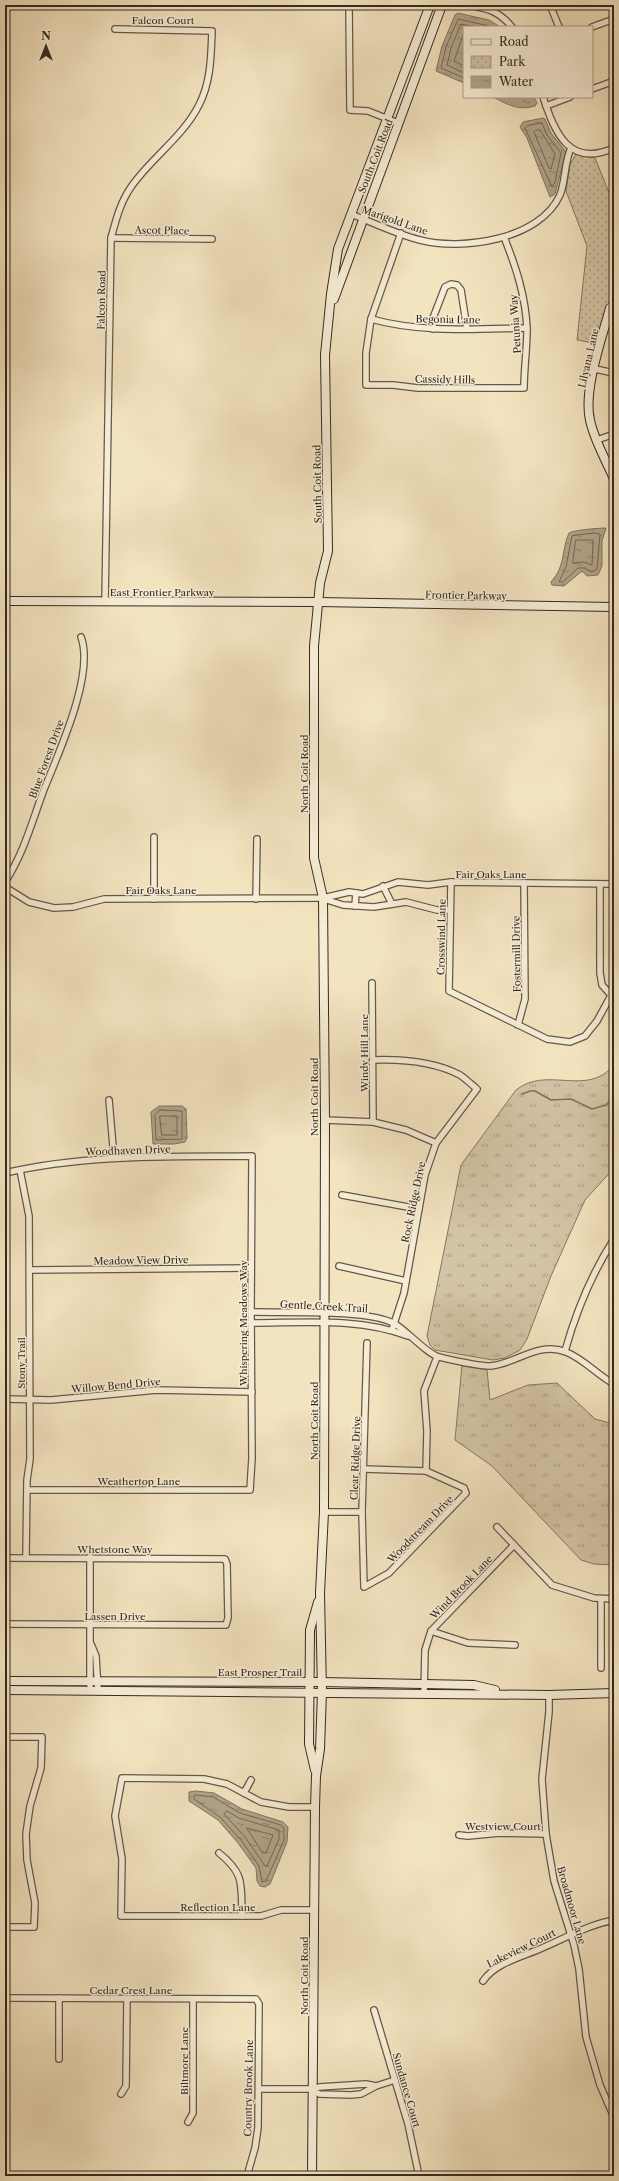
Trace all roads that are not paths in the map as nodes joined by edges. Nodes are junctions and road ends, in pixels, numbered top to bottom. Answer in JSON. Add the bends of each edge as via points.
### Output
{"nodes":[{"id":1,"x":349,"y":5,"type":"edge"},
{"id":2,"x":430,"y":5,"type":"edge"},
{"id":3,"x":442,"y":5,"type":"edge"},
{"id":4,"x":467,"y":5,"type":"edge"},
{"id":5,"x":550,"y":5,"type":"edge"},
{"id":6,"x":481,"y":6,"type":"edge"},
{"id":7,"x":614,"y":19,"type":"edge"},
{"id":8,"x":511,"y":26,"type":"edge"},
{"id":9,"x":559,"y":26,"type":"edge"},
{"id":10,"x":593,"y":27,"type":"edge"},
{"id":11,"x":115,"y":29,"type":"dead end"},
{"id":12,"x":212,"y":30,"type":"joint"},
{"id":13,"x":614,"y":81,"type":"edge"},
{"id":14,"x":593,"y":89,"type":"edge"},
{"id":15,"x":542,"y":98,"type":"edge"},
{"id":16,"x":567,"y":98,"type":"edge"},
{"id":17,"x":546,"y":106,"type":"junction"},
{"id":18,"x":386,"y":118,"type":"junction"},
{"id":19,"x":398,"y":123,"type":"junction"},
{"id":20,"x":571,"y":148,"type":"junction"},
{"id":21,"x":614,"y":148,"type":"edge"},
{"id":22,"x":351,"y":214,"type":"junction"},
{"id":23,"x":362,"y":219,"type":"junction"},
{"id":24,"x":401,"y":233,"type":"junction"},
{"id":25,"x":504,"y":237,"type":"junction"},
{"id":26,"x":111,"y":238,"type":"junction"},
{"id":27,"x":212,"y":239,"type":"dead end"},
{"id":28,"x":612,"y":309,"type":"edge"},
{"id":29,"x":330,"y":316,"type":"junction"},
{"id":30,"x":370,"y":319,"type":"junction"},
{"id":31,"x":467,"y":328,"type":"junction"},
{"id":32,"x":526,"y":328,"type":"junction"},
{"id":33,"x":433,"y":329,"type":"junction"},
{"id":34,"x":595,"y":369,"type":"junction"},
{"id":35,"x":614,"y":373,"type":"edge"},
{"id":36,"x":524,"y":388,"type":"joint"},
{"id":37,"x":614,"y":434,"type":"edge"},
{"id":38,"x":597,"y":440,"type":"junction"},
{"id":39,"x":614,"y":479,"type":"edge"},
{"id":40,"x":5,"y":601,"type":"edge"},
{"id":41,"x":105,"y":602,"type":"junction"},
{"id":42,"x":318,"y":602,"type":"junction"},
{"id":43,"x":614,"y":607,"type":"edge"},
{"id":44,"x":81,"y":637,"type":"dead end"},
{"id":45,"x":154,"y":836,"type":"dead end"},
{"id":46,"x":257,"y":839,"type":"dead end"},
{"id":47,"x":5,"y":882,"type":"edge"},
{"id":48,"x":451,"y":882,"type":"junction"},
{"id":49,"x":524,"y":883,"type":"junction"},
{"id":50,"x":600,"y":884,"type":"junction"},
{"id":51,"x":614,"y":884,"type":"edge"},
{"id":52,"x":384,"y":886,"type":"junction"},
{"id":53,"x":5,"y":887,"type":"edge"},
{"id":54,"x":356,"y":893,"type":"junction"},
{"id":55,"x":323,"y":898,"type":"junction"},
{"id":56,"x":154,"y":899,"type":"junction"},
{"id":57,"x":256,"y":899,"type":"junction"},
{"id":58,"x":392,"y":904,"type":"junction"},
{"id":59,"x":355,"y":906,"type":"junction"},
{"id":60,"x":450,"y":910,"type":"junction"},
{"id":61,"x":372,"y":983,"type":"dead end"},
{"id":62,"x":612,"y":992,"type":"edge"},
{"id":63,"x":518,"y":1025,"type":"junction"},
{"id":64,"x":373,"y":1060,"type":"junction"},
{"id":65,"x":109,"y":1100,"type":"dead end"},
{"id":66,"x":325,"y":1120,"type":"junction"},
{"id":67,"x":373,"y":1122,"type":"junction"},
{"id":68,"x":436,"y":1143,"type":"junction"},
{"id":69,"x":252,"y":1156,"type":"joint"},
{"id":70,"x":114,"y":1158,"type":"junction"},
{"id":71,"x":20,"y":1170,"type":"junction"},
{"id":72,"x":5,"y":1173,"type":"edge"},
{"id":73,"x":342,"y":1195,"type":"dead end"},
{"id":74,"x":419,"y":1209,"type":"junction"},
{"id":75,"x":614,"y":1239,"type":"edge"},
{"id":76,"x":339,"y":1266,"type":"dead end"},
{"id":77,"x":251,"y":1268,"type":"junction"},
{"id":78,"x":30,"y":1270,"type":"junction"},
{"id":79,"x":406,"y":1281,"type":"junction"},
{"id":80,"x":251,"y":1312,"type":"junction"},
{"id":81,"x":324,"y":1314,"type":"junction"},
{"id":82,"x":251,"y":1323,"type":"junction"},
{"id":83,"x":324,"y":1323,"type":"junction"},
{"id":84,"x":395,"y":1324,"type":"junction"},
{"id":85,"x":392,"y":1330,"type":"junction"},
{"id":86,"x":414,"y":1338,"type":"junction"},
{"id":87,"x":367,"y":1343,"type":"dead end"},
{"id":88,"x":566,"y":1351,"type":"junction"},
{"id":89,"x":437,"y":1356,"type":"junction"},
{"id":90,"x":614,"y":1384,"type":"edge"},
{"id":91,"x":252,"y":1392,"type":"junction"},
{"id":92,"x":5,"y":1399,"type":"edge"},
{"id":93,"x":30,"y":1399,"type":"junction"},
{"id":94,"x":364,"y":1468,"type":"junction"},
{"id":95,"x":426,"y":1471,"type":"junction"},
{"id":96,"x":27,"y":1490,"type":"junction"},
{"id":97,"x":250,"y":1490,"type":"joint"},
{"id":98,"x":324,"y":1512,"type":"junction"},
{"id":99,"x":362,"y":1512,"type":"junction"},
{"id":100,"x":497,"y":1527,"type":"dead end"},
{"id":101,"x":514,"y":1545,"type":"junction"},
{"id":102,"x":26,"y":1557,"type":"junction"},
{"id":103,"x":90,"y":1557,"type":"junction"},
{"id":104,"x":5,"y":1558,"type":"edge"},
{"id":105,"x":320,"y":1593,"type":"junction"},
{"id":106,"x":601,"y":1599,"type":"junction"},
{"id":107,"x":614,"y":1599,"type":"edge"},
{"id":108,"x":5,"y":1624,"type":"edge"},
{"id":109,"x":90,"y":1625,"type":"junction"},
{"id":110,"x":226,"y":1625,"type":"joint"},
{"id":111,"x":431,"y":1631,"type":"junction"},
{"id":112,"x":515,"y":1644,"type":"dead end"},
{"id":113,"x":601,"y":1668,"type":"dead end"},
{"id":114,"x":5,"y":1681,"type":"edge"},
{"id":115,"x":94,"y":1681,"type":"junction"},
{"id":116,"x":309,"y":1682,"type":"junction"},
{"id":117,"x":321,"y":1682,"type":"junction"},
{"id":118,"x":424,"y":1684,"type":"junction"},
{"id":119,"x":5,"y":1690,"type":"edge"},
{"id":120,"x":94,"y":1690,"type":"junction"},
{"id":121,"x":309,"y":1692,"type":"junction"},
{"id":122,"x":322,"y":1692,"type":"junction"},
{"id":123,"x":424,"y":1693,"type":"junction"},
{"id":124,"x":614,"y":1693,"type":"edge"},
{"id":125,"x":513,"y":1694,"type":"junction"},
{"id":126,"x":549,"y":1695,"type":"junction"},
{"id":127,"x":5,"y":1737,"type":"edge"},
{"id":128,"x":316,"y":1776,"type":"junction"},
{"id":129,"x":251,"y":1780,"type":"dead end"},
{"id":130,"x":244,"y":1793,"type":"junction"},
{"id":131,"x":315,"y":1807,"type":"junction"},
{"id":132,"x":546,"y":1834,"type":"junction"},
{"id":133,"x":460,"y":1835,"type":"dead end"},
{"id":134,"x":219,"y":1853,"type":"dead end"},
{"id":135,"x":314,"y":1910,"type":"junction"},
{"id":136,"x":242,"y":1916,"type":"junction"},
{"id":137,"x":614,"y":1920,"type":"edge"},
{"id":138,"x":5,"y":1927,"type":"edge"},
{"id":139,"x":570,"y":1934,"type":"junction"},
{"id":140,"x":483,"y":1981,"type":"dead end"},
{"id":141,"x":5,"y":1998,"type":"edge"},
{"id":142,"x":59,"y":1998,"type":"junction"},
{"id":143,"x":126,"y":1999,"type":"junction"},
{"id":144,"x":256,"y":1999,"type":"joint"},
{"id":145,"x":193,"y":2000,"type":"junction"},
{"id":146,"x":374,"y":2010,"type":"dead end"},
{"id":147,"x":59,"y":2059,"type":"dead end"},
{"id":148,"x":395,"y":2080,"type":"junction"},
{"id":149,"x":350,"y":2086,"type":"junction"},
{"id":150,"x":376,"y":2086,"type":"junction"},
{"id":151,"x":259,"y":2088,"type":"junction"},
{"id":152,"x":313,"y":2089,"type":"junction"},
{"id":153,"x":121,"y":2094,"type":"dead end"},
{"id":154,"x":351,"y":2095,"type":"junction"},
{"id":155,"x":613,"y":2115,"type":"edge"},
{"id":156,"x":188,"y":2122,"type":"dead end"},
{"id":157,"x":154,"y":2176,"type":"edge"},
{"id":158,"x":161,"y":2176,"type":"edge"},
{"id":159,"x":247,"y":2176,"type":"edge"},
{"id":160,"x":312,"y":2176,"type":"edge"},
{"id":161,"x":419,"y":2176,"type":"edge"}],
"edges":[{"from":1,"to":18,"type":"street","via":[[350,110],[368,111]]},
{"from":2,"to":18,"type":"street","name":"South Coit Road"},
{"from":3,"to":19,"type":"street","name":"South Coit Road"},
{"from":4,"to":6,"type":"street"},
{"from":5,"to":9,"type":"street"},
{"from":6,"to":8,"type":"street","via":[[498,14]]},
{"from":7,"to":10,"type":"street"},
{"from":11,"to":12,"type":"street","name":"Falcon Court"},
{"from":12,"to":26,"type":"street","name":"Falcon Road","via":[[210,73],[200,104],[184,128],[131,188],[118,212]]},
{"from":13,"to":14,"type":"street"},
{"from":15,"to":17,"type":"street"},
{"from":16,"to":17,"type":"street"},
{"from":17,"to":20,"type":"street","via":[[556,132]]},
{"from":18,"to":19,"type":"street"},
{"from":18,"to":22,"type":"street","name":"South Coit Road"},
{"from":19,"to":23,"type":"street","name":"South Coit Road"},
{"from":20,"to":21,"type":"street","via":[[584,154],[596,154]]},
{"from":20,"to":25,"type":"street","name":"Marigold Lane","via":[[559,196],[548,211],[533,224]]},
{"from":22,"to":23,"type":"street","name":"Marigold Lane"},
{"from":22,"to":29,"type":"street","name":"South Coit Road","via":[[338,249]]},
{"from":23,"to":24,"type":"street","name":"Marigold Lane"},
{"from":23,"to":29,"type":"street","name":"South Coit Road"},
{"from":24,"to":25,"type":"street","name":"Marigold Lane","via":[[420,240],[448,244]]},
{"from":24,"to":30,"type":"street"},
{"from":25,"to":32,"type":"street","name":"Petunia Way","via":[[522,291]]},
{"from":26,"to":27,"type":"street","name":"Ascot Place"},
{"from":26,"to":41,"type":"street","name":"Falcon Road"},
{"from":28,"to":34,"type":"street","name":"Lilyana Lane"},
{"from":29,"to":42,"type":"street","name":"South Coit Road","via":[[325,355],[328,551]]},
{"from":30,"to":33,"type":"street","name":"Begonia Lane","via":[[388,324]]},
{"from":30,"to":36,"type":"street","name":"Cassidy Hills","via":[[366,385],[418,388]]},
{"from":31,"to":32,"type":"street","name":"Begonia Lane"},
{"from":31,"to":33,"type":"street","name":"Begonia Lane"},
{"from":31,"to":33,"type":"street","via":[[461,290],[457,285],[451,284],[445,287],[442,294],[433,318]]},
{"from":32,"to":36,"type":"street","name":"Petunia Way"},
{"from":34,"to":35,"type":"street"},
{"from":34,"to":38,"type":"street","name":"Lilyana Lane","via":[[588,404]]},
{"from":37,"to":38,"type":"street"},
{"from":38,"to":39,"type":"street","name":"Lilyana Lane"},
{"from":40,"to":41,"type":"street","name":"East Frontier Parkway"},
{"from":41,"to":42,"type":"street","name":"East Frontier Parkway"},
{"from":42,"to":43,"type":"street","name":"Frontier Parkway"},
{"from":42,"to":55,"type":"street","name":"North Coit Road","via":[[314,646],[314,858]]},
{"from":44,"to":47,"type":"street","name":"Blue Forest Drive","via":[[84,649],[83,666],[75,706],[19,857]]},
{"from":45,"to":56,"type":"street"},
{"from":46,"to":57,"type":"street"},
{"from":48,"to":49,"type":"street","name":"Fair Oaks Lane"},
{"from":48,"to":52,"type":"street","name":"Fair Oaks Lane","via":[[428,885],[398,882]]},
{"from":48,"to":60,"type":"street","name":"Crosswind Lane"},
{"from":49,"to":50,"type":"street","name":"Fair Oaks Lane"},
{"from":49,"to":63,"type":"street","name":"Fostermill Drive","via":[[525,999]]},
{"from":50,"to":51,"type":"street","name":"Fair Oaks Lane"},
{"from":50,"to":62,"type":"street","via":[[600,973],[602,985]]},
{"from":52,"to":54,"type":"street","name":"Fair Oaks Lane","via":[[362,894]]},
{"from":52,"to":58,"type":"street"},
{"from":53,"to":56,"type":"street","name":"Fair Oaks Lane","via":[[29,902],[54,908],[73,907],[104,899]]},
{"from":54,"to":55,"type":"street","name":"Fair Oaks Lane","via":[[342,893]]},
{"from":54,"to":59,"type":"street"},
{"from":55,"to":57,"type":"street","name":"Fair Oaks Lane"},
{"from":55,"to":59,"type":"street","name":"Fair Oaks Lane","via":[[342,905]]},
{"from":55,"to":66,"type":"street","name":"North Coit Road"},
{"from":56,"to":57,"type":"street","name":"Fair Oaks Lane"},
{"from":58,"to":59,"type":"street","name":"Fair Oaks Lane","via":[[374,907]]},
{"from":58,"to":60,"type":"street","name":"Fair Oaks Lane","via":[[406,902],[437,910]]},
{"from":60,"to":63,"type":"street","name":"Crosswind Lane","via":[[449,991]]},
{"from":61,"to":64,"type":"street","name":"Windy Hill Lane"},
{"from":62,"to":63,"type":"street","via":[[597,1021],[585,1036],[570,1042],[547,1038]]},
{"from":64,"to":67,"type":"street","name":"Windy Hill Lane"},
{"from":64,"to":68,"type":"street","name":"Rock Ridge Drive","via":[[399,1059],[419,1062],[460,1076],[477,1089]]},
{"from":65,"to":70,"type":"street"},
{"from":66,"to":67,"type":"street"},
{"from":66,"to":81,"type":"street","name":"North Coit Road"},
{"from":67,"to":68,"type":"street","via":[[406,1130]]},
{"from":68,"to":74,"type":"street","name":"Rock Ridge Drive","via":[[425,1175]]},
{"from":69,"to":70,"type":"street","name":"Woodhaven Drive"},
{"from":69,"to":77,"type":"street","name":"Whispering Meadows Way"},
{"from":70,"to":71,"type":"street","name":"Woodhaven Drive","via":[[55,1162]]},
{"from":71,"to":72,"type":"street","name":"Woodhaven Drive"},
{"from":71,"to":78,"type":"street","name":"Stony Trail","via":[[29,1216]]},
{"from":73,"to":74,"type":"street"},
{"from":74,"to":79,"type":"street","name":"Rock Ridge Drive"},
{"from":75,"to":88,"type":"street","via":[[605,1252],[576,1316]]},
{"from":76,"to":79,"type":"street"},
{"from":77,"to":78,"type":"street","name":"Meadow View Drive"},
{"from":77,"to":80,"type":"street","name":"Whispering Meadows Way"},
{"from":78,"to":93,"type":"street","name":"Stony Trail"},
{"from":79,"to":84,"type":"street","name":"Rock Ridge Drive"},
{"from":80,"to":81,"type":"street","name":"Gentle Creek Trail"},
{"from":80,"to":82,"type":"street","name":"Whispering Meadows Way"},
{"from":81,"to":83,"type":"street","name":"North Coit Road"},
{"from":81,"to":84,"type":"street","name":"Gentle Creek Trail","via":[[360,1315]]},
{"from":82,"to":83,"type":"street","name":"Gentle Creek Trail"},
{"from":82,"to":91,"type":"street","name":"Whispering Meadows Way"},
{"from":83,"to":85,"type":"street","name":"Gentle Creek Trail","via":[[364,1324]]},
{"from":83,"to":98,"type":"street","name":"North Coit Road"},
{"from":84,"to":85,"type":"street","name":"Rock Ridge Drive"},
{"from":84,"to":86,"type":"street","name":"Gentle Creek Trail"},
{"from":85,"to":86,"type":"street","name":"Gentle Creek Trail"},
{"from":86,"to":89,"type":"street","name":"Gentle Creek Trail"},
{"from":87,"to":94,"type":"street","name":"Clear Ridge Drive","via":[[367,1404],[363,1423]]},
{"from":88,"to":89,"type":"street","name":"Gentle Creek Trail","via":[[549,1349],[533,1352],[489,1366]]},
{"from":88,"to":90,"type":"street"},
{"from":89,"to":95,"type":"street","via":[[424,1391]]},
{"from":91,"to":93,"type":"street","name":"Willow Bend Drive","via":[[157,1390]]},
{"from":91,"to":97,"type":"street","name":"Whispering Meadows Way"},
{"from":92,"to":93,"type":"street","name":"Willow Bend Drive"},
{"from":93,"to":96,"type":"street","name":"Stony Trail"},
{"from":94,"to":95,"type":"street"},
{"from":94,"to":99,"type":"street","name":"Clear Ridge Drive"},
{"from":95,"to":99,"type":"street","name":"Woodstream Drive","via":[[464,1488],[466,1493],[389,1573],[364,1587]]},
{"from":96,"to":97,"type":"street","name":"Weathertop Lane"},
{"from":96,"to":102,"type":"street","name":"Stony Trail"},
{"from":98,"to":99,"type":"street","name":"Clear Ridge Drive"},
{"from":98,"to":105,"type":"street","name":"North Coit Road"},
{"from":100,"to":101,"type":"street"},
{"from":101,"to":106,"type":"street","via":[[552,1585]]},
{"from":101,"to":111,"type":"street","name":"Wind Brook Lane"},
{"from":102,"to":103,"type":"street","name":"Whetstone Way"},
{"from":102,"to":104,"type":"street","name":"Whetstone Way"},
{"from":103,"to":109,"type":"street"},
{"from":103,"to":110,"type":"street","name":"Whetstone Way","via":[[225,1559],[228,1564]]},
{"from":105,"to":116,"type":"street","name":"North Coit Road","via":[[310,1630]]},
{"from":105,"to":117,"type":"street","name":"North Coit Road"},
{"from":106,"to":107,"type":"street"},
{"from":106,"to":113,"type":"street"},
{"from":108,"to":109,"type":"street","name":"Lassen Drive"},
{"from":109,"to":110,"type":"street","name":"Lassen Drive"},
{"from":109,"to":115,"type":"street","via":[[91,1644],[96,1656]]},
{"from":111,"to":112,"type":"street","via":[[468,1643]]},
{"from":111,"to":118,"type":"street","name":"Wind Brook Lane","via":[[425,1650]]},
{"from":114,"to":115,"type":"street","name":"East Prosper Trail"},
{"from":115,"to":116,"type":"street","name":"East Prosper Trail"},
{"from":115,"to":120,"type":"street"},
{"from":116,"to":117,"type":"street","name":"East Prosper Trail"},
{"from":116,"to":121,"type":"street","name":"North Coit Road"},
{"from":117,"to":118,"type":"street","name":"East Prosper Trail"},
{"from":117,"to":122,"type":"street","name":"North Coit Road"},
{"from":118,"to":123,"type":"street","name":"Wind Brook Lane"},
{"from":118,"to":125,"type":"street","name":"East Prosper Trail","via":[[474,1685]]},
{"from":119,"to":120,"type":"street","name":"East Prosper Trail"},
{"from":120,"to":121,"type":"street","name":"East Prosper Trail"},
{"from":121,"to":122,"type":"street","name":"East Prosper Trail"},
{"from":121,"to":128,"type":"street","name":"North Coit Road","via":[[309,1744]]},
{"from":122,"to":123,"type":"street","name":"East Prosper Trail"},
{"from":122,"to":128,"type":"street","name":"North Coit Road","via":[[320,1749]]},
{"from":123,"to":125,"type":"street","name":"East Prosper Trail"},
{"from":124,"to":126,"type":"street","name":"East Prosper Trail"},
{"from":125,"to":126,"type":"street","name":"East Prosper Trail"},
{"from":126,"to":132,"type":"street","name":"Broadmoor Lane","via":[[550,1712],[542,1774]]},
{"from":127,"to":138,"type":"street","via":[[42,1737],[41,1768],[30,1806],[26,1834],[27,1860],[34,1903],[34,1927]]},
{"from":128,"to":131,"type":"street","name":"North Coit Road"},
{"from":129,"to":130,"type":"street"},
{"from":130,"to":131,"type":"street","via":[[261,1802],[289,1808]]},
{"from":130,"to":136,"type":"street","name":"Reflection Lane","via":[[227,1784],[204,1779],[122,1778],[115,1816],[122,1859],[121,1916]]},
{"from":131,"to":135,"type":"street","name":"North Coit Road"},
{"from":132,"to":133,"type":"street","name":"Westview Court"},
{"from":132,"to":139,"type":"street","name":"Broadmoor Lane","via":[[554,1881]]},
{"from":134,"to":136,"type":"street","via":[[232,1864],[241,1879]]},
{"from":135,"to":136,"type":"street","name":"Reflection Lane","via":[[281,1910],[260,1916]]},
{"from":135,"to":152,"type":"street","name":"North Coit Road"},
{"from":137,"to":139,"type":"street","name":"Lakeview Court"},
{"from":139,"to":140,"type":"street","name":"Lakeview Court","via":[[499,1967]]},
{"from":139,"to":155,"type":"street","name":"Broadmoor Lane","via":[[579,1969],[586,2037],[600,2085]]},
{"from":141,"to":142,"type":"street","name":"Cedar Crest Lane"},
{"from":142,"to":143,"type":"street","name":"Cedar Crest Lane"},
{"from":142,"to":147,"type":"street"},
{"from":143,"to":145,"type":"street","name":"Cedar Crest Lane"},
{"from":143,"to":153,"type":"street","via":[[126,2086]]},
{"from":144,"to":145,"type":"street","name":"Cedar Crest Lane"},
{"from":144,"to":151,"type":"street","name":"Country Brook Lane","via":[[259,2004]]},
{"from":145,"to":156,"type":"street","name":"Biltmore Lane","via":[[193,2113]]},
{"from":146,"to":148,"type":"street","name":"Sundance Court"},
{"from":148,"to":150,"type":"street"},
{"from":148,"to":161,"type":"street","name":"Sundance Court"},
{"from":149,"to":150,"type":"street"},
{"from":149,"to":152,"type":"street"},
{"from":149,"to":154,"type":"street"},
{"from":150,"to":154,"type":"street","via":[[361,2094]]},
{"from":151,"to":152,"type":"street"},
{"from":151,"to":159,"type":"street","name":"Country Brook Lane","via":[[258,2128]]},
{"from":152,"to":154,"type":"street","via":[[319,2094]]},
{"from":152,"to":160,"type":"street","name":"North Coit Road"},
{"from":157,"to":158,"type":"street"}]}
